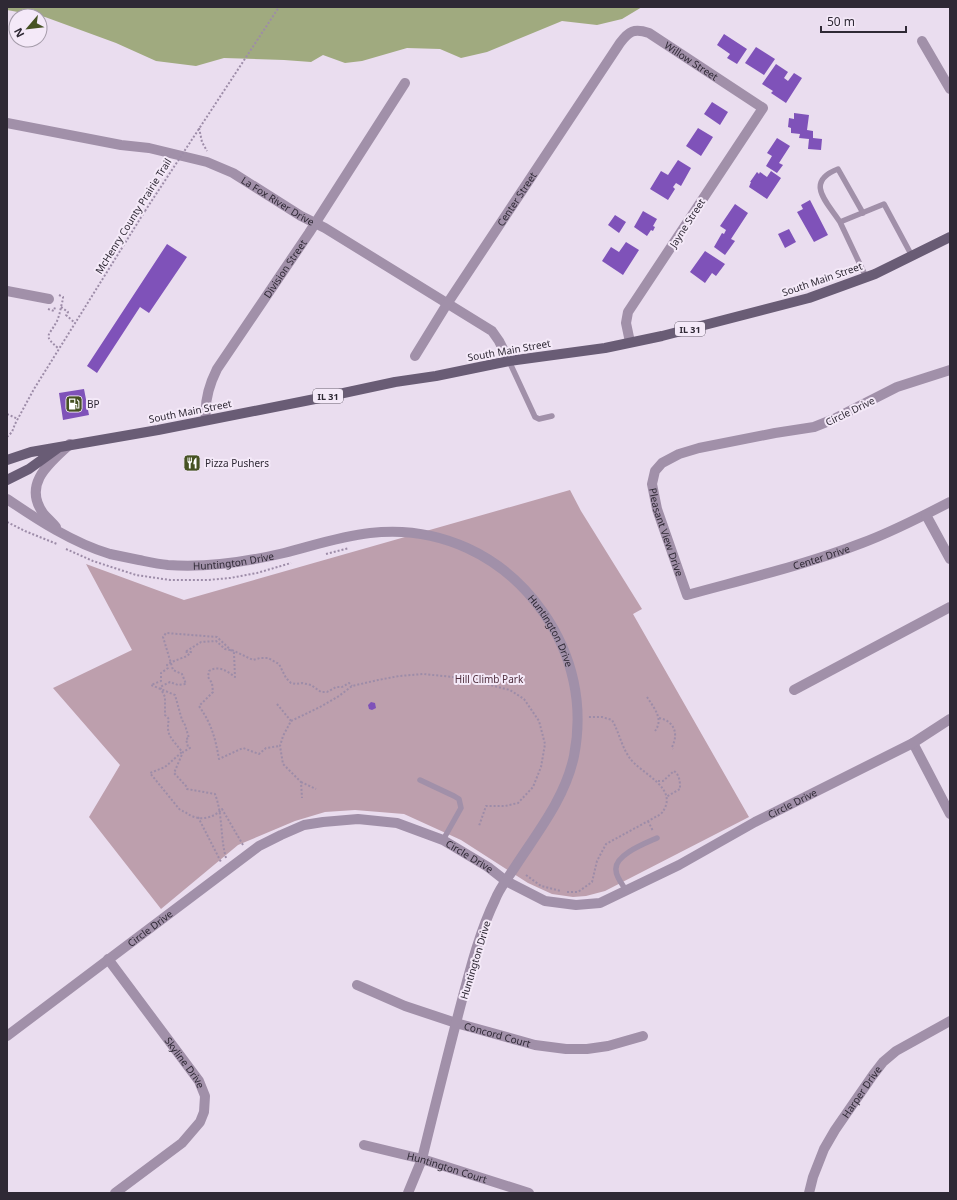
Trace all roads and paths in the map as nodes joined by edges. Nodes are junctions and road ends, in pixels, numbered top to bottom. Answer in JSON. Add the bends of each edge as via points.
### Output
{"nodes":[{"id":1,"x":278,"y":7,"type":"edge"},
{"id":2,"x":922,"y":41,"type":"dead end"},
{"id":3,"x":620,"y":43,"type":"joint"},
{"id":4,"x":405,"y":83,"type":"dead end"},
{"id":5,"x":950,"y":89,"type":"edge"},
{"id":6,"x":763,"y":108,"type":"joint"},
{"id":7,"x":7,"y":123,"type":"edge"},
{"id":8,"x":199,"y":128,"type":"junction"},
{"id":9,"x":207,"y":162,"type":"junction"},
{"id":10,"x":863,"y":213,"type":"junction"},
{"id":11,"x":840,"y":222,"type":"junction"},
{"id":12,"x":315,"y":223,"type":"junction"},
{"id":13,"x":950,"y":237,"type":"edge"},
{"id":14,"x":912,"y":256,"type":"junction"},
{"id":15,"x":866,"y":277,"type":"junction"},
{"id":16,"x":7,"y":291,"type":"edge"},
{"id":17,"x":54,"y":299,"type":"junction"},
{"id":18,"x":447,"y":304,"type":"junction"},
{"id":19,"x":61,"y":307,"type":"junction"},
{"id":20,"x":75,"y":323,"type":"junction"},
{"id":21,"x":630,"y":342,"type":"junction"},
{"id":22,"x":59,"y":349,"type":"junction"},
{"id":23,"x":415,"y":356,"type":"dead end"},
{"id":24,"x":509,"y":361,"type":"junction"},
{"id":25,"x":950,"y":370,"type":"edge"},
{"id":26,"x":7,"y":414,"type":"edge"},
{"id":27,"x":552,"y":416,"type":"dead end"},
{"id":28,"x":18,"y":419,"type":"junction"},
{"id":29,"x":206,"y":420,"type":"junction"},
{"id":30,"x":7,"y":437,"type":"edge"},
{"id":31,"x":70,"y":444,"type":"junction"},
{"id":32,"x":60,"y":447,"type":"junction"},
{"id":33,"x":699,"y":448,"type":"joint"},
{"id":34,"x":7,"y":460,"type":"edge"},
{"id":35,"x":7,"y":480,"type":"edge"},
{"id":36,"x":7,"y":499,"type":"edge"},
{"id":37,"x":950,"y":502,"type":"edge"},
{"id":38,"x":926,"y":515,"type":"junction"},
{"id":39,"x":7,"y":522,"type":"edge"},
{"id":40,"x":60,"y":531,"type":"junction"},
{"id":41,"x":351,"y":548,"type":"dead end"},
{"id":42,"x":322,"y":555,"type":"dead end"},
{"id":43,"x":950,"y":559,"type":"edge"},
{"id":44,"x":293,"y":563,"type":"dead end"},
{"id":45,"x":687,"y":594,"type":"joint"},
{"id":46,"x":950,"y":606,"type":"edge"},
{"id":47,"x":231,"y":650,"type":"junction"},
{"id":48,"x":170,"y":662,"type":"junction"},
{"id":49,"x":352,"y":686,"type":"junction"},
{"id":50,"x":161,"y":689,"type":"junction"},
{"id":51,"x":794,"y":690,"type":"dead end"},
{"id":52,"x":647,"y":696,"type":"dead end"},
{"id":53,"x":277,"y":704,"type":"dead end"},
{"id":54,"x":587,"y":717,"type":"dead end"},
{"id":55,"x":659,"y":718,"type":"junction"},
{"id":56,"x":950,"y":719,"type":"edge"},
{"id":57,"x":291,"y":721,"type":"junction"},
{"id":58,"x":655,"y":732,"type":"dead end"},
{"id":59,"x":913,"y":743,"type":"junction"},
{"id":60,"x":280,"y":746,"type":"junction"},
{"id":61,"x":673,"y":750,"type":"dead end"},
{"id":62,"x":420,"y":780,"type":"dead end"},
{"id":63,"x":657,"y":781,"type":"junction"},
{"id":64,"x":301,"y":782,"type":"junction"},
{"id":65,"x":316,"y":789,"type":"dead end"},
{"id":66,"x":666,"y":797,"type":"junction"},
{"id":67,"x":302,"y":798,"type":"dead end"},
{"id":68,"x":219,"y":812,"type":"junction"},
{"id":69,"x":950,"y":814,"type":"edge"},
{"id":70,"x":198,"y":817,"type":"junction"},
{"id":71,"x":648,"y":821,"type":"junction"},
{"id":72,"x":479,"y":826,"type":"dead end"},
{"id":73,"x":657,"y":838,"type":"joint"},
{"id":74,"x":443,"y":840,"type":"junction"},
{"id":75,"x":243,"y":846,"type":"dead end"},
{"id":76,"x":226,"y":858,"type":"dead end"},
{"id":77,"x":221,"y":862,"type":"dead end"},
{"id":78,"x":526,"y":875,"type":"dead end"},
{"id":79,"x":506,"y":881,"type":"junction"},
{"id":80,"x":626,"y":890,"type":"junction"},
{"id":81,"x":108,"y":959,"type":"junction"},
{"id":82,"x":357,"y":985,"type":"dead end"},
{"id":83,"x":950,"y":1021,"type":"edge"},
{"id":84,"x":456,"y":1023,"type":"junction"},
{"id":85,"x":7,"y":1036,"type":"edge"},
{"id":86,"x":643,"y":1036,"type":"dead end"},
{"id":87,"x":364,"y":1145,"type":"dead end"},
{"id":88,"x":422,"y":1160,"type":"junction"},
{"id":89,"x":115,"y":1193,"type":"edge"},
{"id":90,"x":408,"y":1193,"type":"edge"},
{"id":91,"x":529,"y":1193,"type":"edge"},
{"id":92,"x":809,"y":1193,"type":"edge"}],
"edges":[{"from":1,"to":8,"type":"path","name":"McHenry County Prairie Trail","bridge":true},
{"from":2,"to":5,"type":"street"},
{"from":3,"to":6,"type":"street","name":"Willow Street","via":[[633,31],[649,33]]},
{"from":3,"to":18,"type":"street","name":"Center Street"},
{"from":4,"to":12,"type":"street","name":"Division Street"},
{"from":6,"to":21,"type":"street","name":"Jayne Street","via":[[628,312],[626,323]]},
{"from":7,"to":9,"type":"street","name":"La Fox River Drive","via":[[149,148]]},
{"from":8,"to":9,"type":"path","via":[[206,149]]},
{"from":8,"to":20,"type":"path","name":"McHenry County Prairie Trail","bridge":true},
{"from":9,"to":12,"type":"street","name":"La Fox River Drive","via":[[233,173]]},
{"from":10,"to":11,"type":"lane"},
{"from":10,"to":11,"type":"lane","via":[[838,169],[830,172],[819,185]]},
{"from":10,"to":14,"type":"lane","via":[[884,204]]},
{"from":11,"to":15,"type":"lane"},
{"from":12,"to":18,"type":"street","name":"La Fox River Drive"},
{"from":12,"to":29,"type":"street","name":"Division Street","via":[[217,370],[210,383]]},
{"from":13,"to":14,"type":"main road","name":"South Main Street","number":"IL 31"},
{"from":14,"to":15,"type":"main road","name":"South Main Street","number":"IL 31"},
{"from":15,"to":21,"type":"main road","name":"South Main Street","number":"IL 31","via":[[809,298]]},
{"from":16,"to":17,"type":"street"},
{"from":17,"to":17,"type":"path","via":[[54,312],[48,310]]},
{"from":17,"to":19,"type":"path","via":[[63,297]]},
{"from":18,"to":23,"type":"street","name":"Center Street"},
{"from":18,"to":24,"type":"street","name":"La Fox River Drive","via":[[495,334]]},
{"from":19,"to":20,"type":"path"},
{"from":19,"to":22,"type":"path","via":[[49,337]]},
{"from":20,"to":22,"type":"path","name":"McHenry County Prairie Trail"},
{"from":21,"to":24,"type":"main road","name":"South Main Street","number":"IL 31","via":[[606,348]]},
{"from":22,"to":28,"type":"path","name":"McHenry County Prairie Trail"},
{"from":24,"to":27,"type":"lane","via":[[535,417],[540,419]]},
{"from":24,"to":29,"type":"main road","name":"South Main Street","number":"IL 31"},
{"from":25,"to":33,"type":"street","name":"Circle Drive","via":[[897,387],[814,427],[775,432]]},
{"from":26,"to":28,"type":"path"},
{"from":28,"to":30,"type":"path","name":"McHenry County Prairie Trail"},
{"from":29,"to":31,"type":"main road","name":"South Main Street","number":"IL 31"},
{"from":31,"to":32,"type":"main road","name":"South Main Street","number":"IL 31"},
{"from":31,"to":40,"type":"street","via":[[40,475],[36,495],[43,512]]},
{"from":32,"to":34,"type":"main road","number":"IL 31","via":[[31,452]]},
{"from":32,"to":35,"type":"main road","number":"IL 31"},
{"from":33,"to":45,"type":"street","name":"Pleasant View Drive","via":[[662,463],[655,471],[652,481],[657,509]]},
{"from":36,"to":40,"type":"street","name":"Huntington Drive"},
{"from":37,"to":38,"type":"street","name":"Center Drive"},
{"from":38,"to":43,"type":"street"},
{"from":38,"to":45,"type":"street","name":"Center Drive","via":[[862,543],[788,568]]},
{"from":39,"to":44,"type":"path","via":[[93,561],[136,575],[192,580],[230,578]]},
{"from":40,"to":79,"type":"street","name":"Huntington Drive","via":[[108,553],[164,565],[207,566],[232,563],[356,535],[384,532],[439,538],[478,553],[497,564],[529,593],[554,628],[568,662],[578,701],[577,737],[569,776],[548,817]]},
{"from":41,"to":42,"type":"path"},
{"from":46,"to":51,"type":"street"},
{"from":47,"to":48,"type":"path","via":[[225,649],[216,641],[202,642],[186,652],[191,652],[189,655]]},
{"from":47,"to":48,"type":"path","via":[[217,637],[166,633],[163,637]]},
{"from":47,"to":49,"type":"path","via":[[253,660],[268,658],[280,664],[291,683],[311,685],[320,692],[327,692],[350,683]]},
{"from":47,"to":60,"type":"path","via":[[234,653],[235,677],[224,670],[214,668],[209,671],[208,677],[212,682],[213,692],[199,706],[216,737],[219,759],[243,748],[259,754],[266,748]]},
{"from":48,"to":50,"type":"path","via":[[168,668],[161,673],[161,681],[151,685]]},
{"from":48,"to":50,"type":"path","via":[[173,670],[182,674],[186,684],[170,682],[160,687]]},
{"from":49,"to":57,"type":"path","via":[[320,707]]},
{"from":49,"to":72,"type":"path","via":[[424,674],[463,678],[510,690],[524,699],[539,721],[545,744],[542,768],[533,787],[518,803],[486,806]]},
{"from":50,"to":68,"type":"path","via":[[175,695],[189,738],[186,739],[190,748],[183,752],[174,773],[187,789],[215,794]]},
{"from":50,"to":70,"type":"path","via":[[165,696],[165,715],[169,719],[168,734],[182,752],[165,767],[150,773],[180,810]]},
{"from":52,"to":55,"type":"path"},
{"from":53,"to":57,"type":"path"},
{"from":54,"to":63,"type":"path","via":[[612,720],[630,758]]},
{"from":55,"to":58,"type":"path"},
{"from":55,"to":61,"type":"path","via":[[667,720],[672,725],[675,736]]},
{"from":56,"to":59,"type":"street","name":"Circle Drive"},
{"from":57,"to":60,"type":"path"},
{"from":59,"to":69,"type":"street"},
{"from":59,"to":80,"type":"street","name":"Circle Drive"},
{"from":60,"to":64,"type":"path","via":[[283,764]]},
{"from":62,"to":74,"type":"lane","via":[[459,799],[461,808]]},
{"from":63,"to":66,"type":"path","via":[[664,789]]},
{"from":63,"to":66,"type":"path","via":[[663,781],[676,772],[680,789]]},
{"from":64,"to":65,"type":"path"},
{"from":64,"to":67,"type":"path"},
{"from":66,"to":71,"type":"path","via":[[666,809]]},
{"from":68,"to":70,"type":"path","via":[[209,817]]},
{"from":68,"to":75,"type":"path","via":[[222,809]]},
{"from":68,"to":76,"type":"path","via":[[222,846]]},
{"from":70,"to":77,"type":"path"},
{"from":71,"to":73,"type":"path"},
{"from":71,"to":78,"type":"path","via":[[606,844],[597,861],[592,882],[578,892],[565,892],[541,886]]},
{"from":73,"to":80,"type":"lane","via":[[630,851],[617,862],[618,878]]},
{"from":74,"to":79,"type":"street","name":"Circle Drive"},
{"from":74,"to":81,"type":"street","name":"Circle Drive","via":[[397,823],[358,819],[304,825],[260,846]]},
{"from":79,"to":80,"type":"street","name":"Circle Drive","via":[[546,901],[576,905],[600,903]]},
{"from":79,"to":84,"type":"street","name":"Huntington Drive","via":[[495,898],[477,946]]},
{"from":81,"to":85,"type":"street","name":"Circle Drive"},
{"from":81,"to":89,"type":"street","name":"Skyline Drive","via":[[199,1082],[205,1096],[204,1112],[200,1122],[182,1143]]},
{"from":82,"to":84,"type":"street","name":"Concord Court","via":[[405,1006]]},
{"from":83,"to":92,"type":"street","name":"Harper Drive","via":[[896,1051],[876,1071],[824,1149]]},
{"from":84,"to":86,"type":"street","name":"Concord Court","via":[[535,1046],[566,1049],[608,1046]]},
{"from":84,"to":88,"type":"street","name":"Huntington Drive"},
{"from":87,"to":88,"type":"street","name":"Huntington Court"},
{"from":88,"to":90,"type":"street","name":"Huntington Drive"},
{"from":88,"to":91,"type":"street","name":"Huntington Court"}]}
